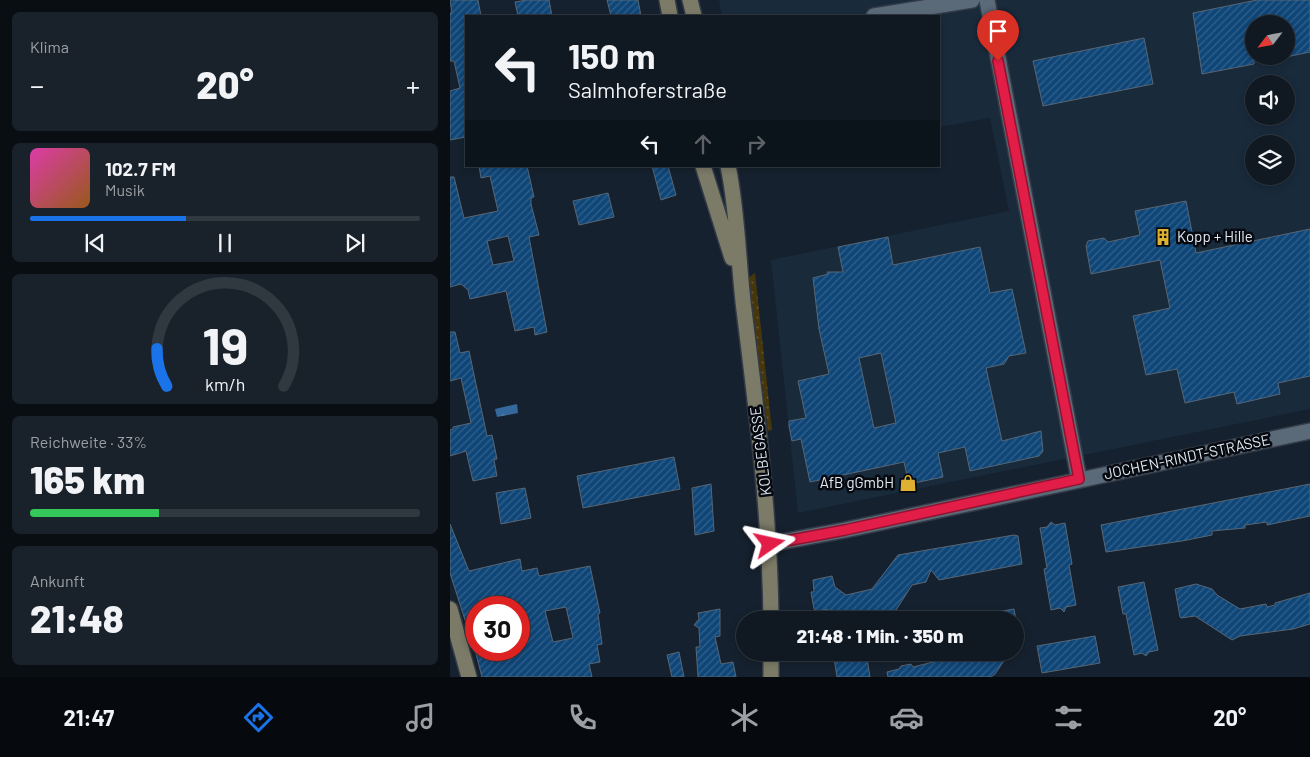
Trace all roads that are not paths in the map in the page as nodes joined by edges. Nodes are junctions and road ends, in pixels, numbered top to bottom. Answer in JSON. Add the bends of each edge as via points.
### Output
{"nodes":[{"id":1,"x":667,"y":0,"type":"edge"},
{"id":2,"x":690,"y":0,"type":"edge"},
{"id":3,"x":972,"y":0,"type":"edge"},
{"id":4,"x":987,"y":0,"type":"edge"},
{"id":5,"x":670,"y":15,"type":"edge"},
{"id":6,"x":694,"y":15,"type":"edge"},
{"id":7,"x":880,"y":15,"type":"edge"},
{"id":8,"x":703,"y":167,"type":"edge"},
{"id":9,"x":728,"y":167,"type":"edge"},
{"id":10,"x":741,"y":284,"type":"junction"},
{"id":11,"x":1310,"y":431,"type":"edge"},
{"id":12,"x":1079,"y":479,"type":"junction"},
{"id":13,"x":770,"y":544,"type":"junction"},
{"id":14,"x":450,"y":609,"type":"edge"},
{"id":15,"x":771,"y":611,"type":"edge"},
{"id":16,"x":771,"y":661,"type":"edge"},
{"id":17,"x":469,"y":677,"type":"edge"},
{"id":18,"x":771,"y":677,"type":"edge"}],
"edges":[{"from":1,"to":5,"type":"main road"},
{"from":2,"to":6,"type":"main road"},
{"from":3,"to":7,"type":"street"},
{"from":4,"to":12,"type":"street"},
{"from":8,"to":10,"type":"main road","name":"KOLBEGASSE"},
{"from":9,"to":10,"type":"main road","name":"KOLBEGASSE"},
{"from":10,"to":13,"type":"main road","name":"KOLBEGASSE"},
{"from":11,"to":12,"type":"street","name":"JOCHEN-RINDT-STRASSE"},
{"from":12,"to":13,"type":"street","name":"JOCHEN-RINDT-STRASSE"},
{"from":13,"to":15,"type":"main road","name":"KOLBEGASSE"},
{"from":14,"to":17,"type":"main road"},
{"from":16,"to":18,"type":"main road"}]}
